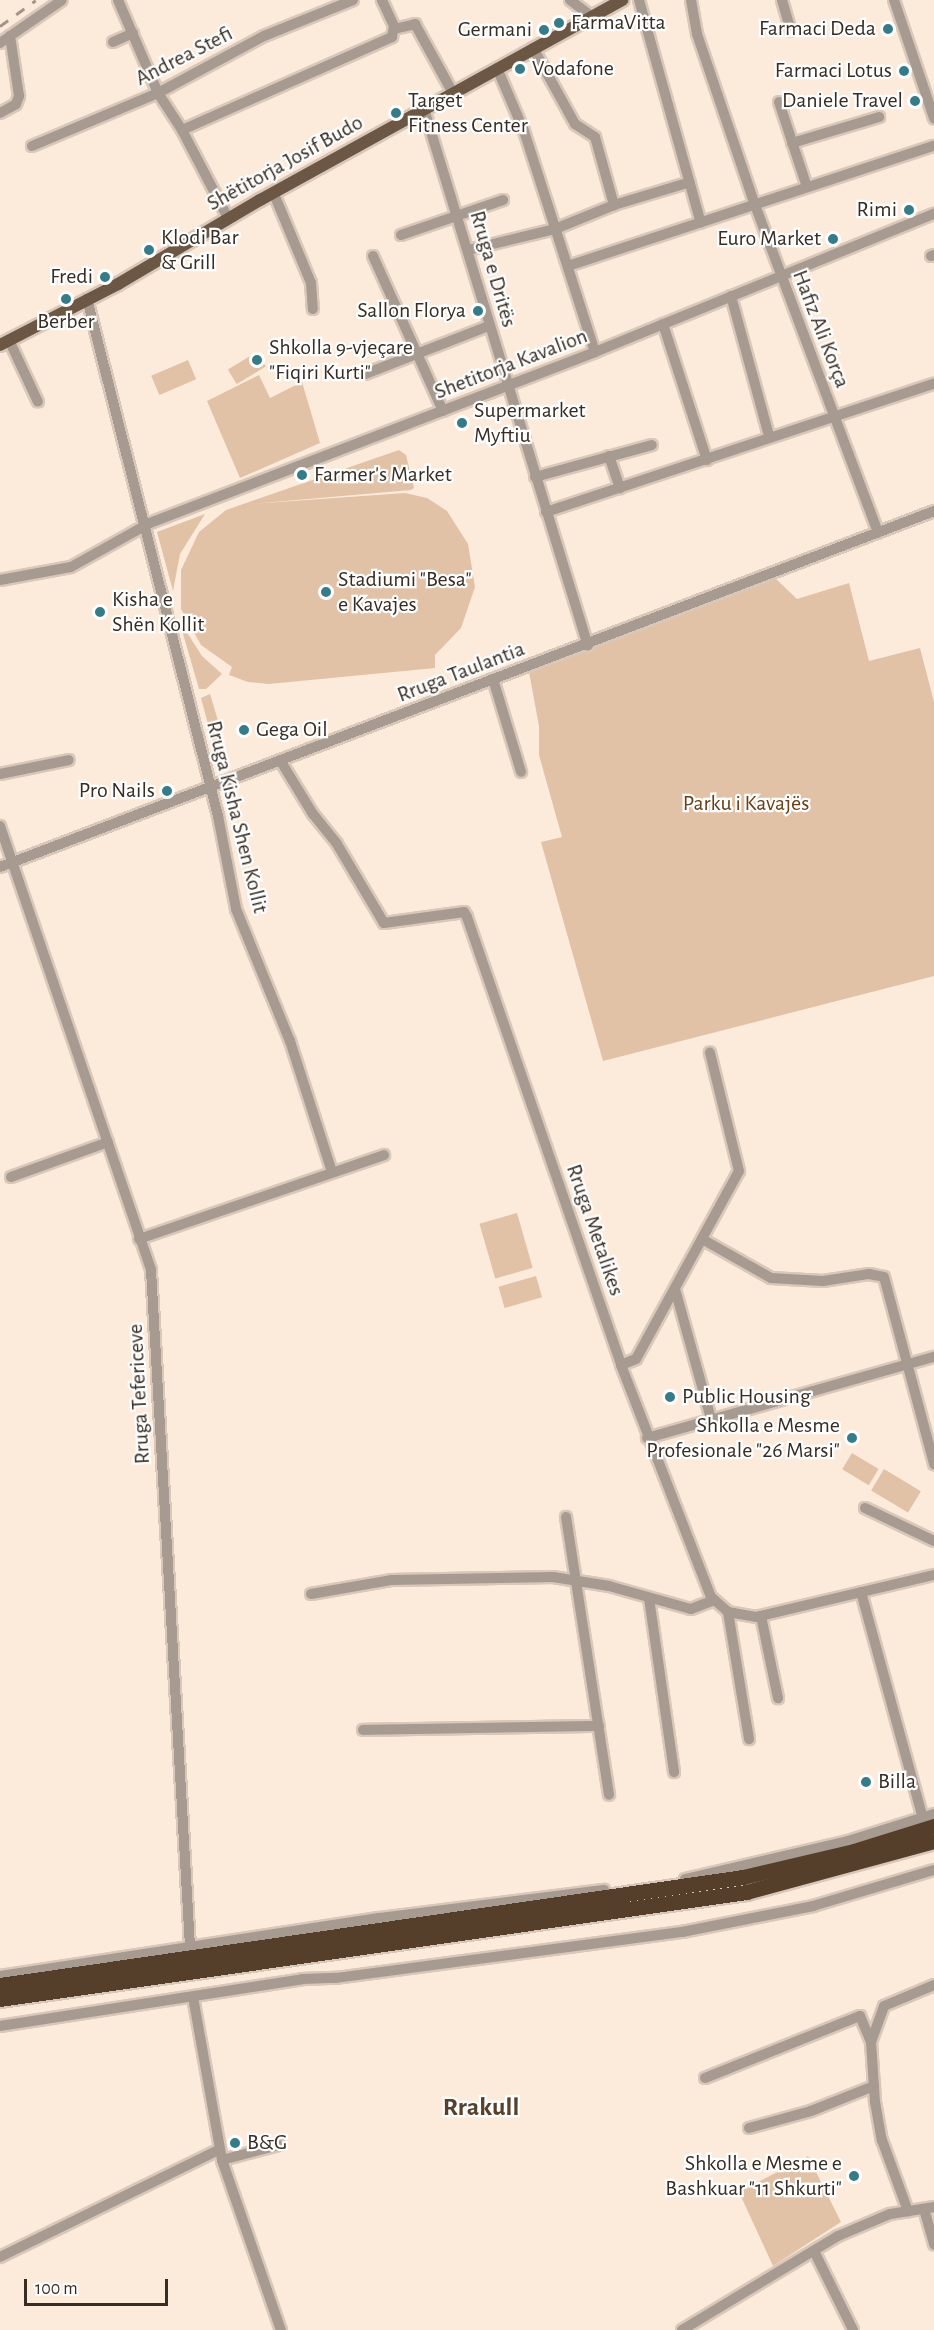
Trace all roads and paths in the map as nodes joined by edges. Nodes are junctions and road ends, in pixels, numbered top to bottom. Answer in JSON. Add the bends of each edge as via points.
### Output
{"nodes":[{"id":1,"x":118,"y":0,"type":"edge"},
{"id":2,"x":353,"y":0,"type":"edge"},
{"id":3,"x":382,"y":0,"type":"edge"},
{"id":4,"x":570,"y":0,"type":"edge"},
{"id":5,"x":622,"y":0,"type":"edge"},
{"id":6,"x":639,"y":0,"type":"edge"},
{"id":7,"x":691,"y":0,"type":"edge"},
{"id":8,"x":782,"y":0,"type":"edge"},
{"id":9,"x":894,"y":0,"type":"edge"},
{"id":10,"x":56,"y":2,"type":"edge"},
{"id":11,"x":591,"y":16,"type":"junction"},
{"id":12,"x":790,"y":32,"type":"dead end"},
{"id":13,"x":134,"y":33,"type":"junction"},
{"id":14,"x":393,"y":33,"type":"junction"},
{"id":15,"x":10,"y":36,"type":"junction"},
{"id":16,"x":113,"y":42,"type":"dead end"},
{"id":17,"x":0,"y":43,"type":"edge"},
{"id":18,"x":533,"y":48,"type":"junction"},
{"id":19,"x":497,"y":68,"type":"junction"},
{"id":20,"x":158,"y":93,"type":"junction"},
{"id":21,"x":453,"y":93,"type":"junction"},
{"id":22,"x":779,"y":102,"type":"dead end"},
{"id":23,"x":932,"y":106,"type":"edge"},
{"id":24,"x":424,"y":109,"type":"junction"},
{"id":25,"x":0,"y":113,"type":"edge"},
{"id":26,"x":879,"y":117,"type":"dead end"},
{"id":27,"x":934,"y":118,"type":"edge"},
{"id":28,"x":182,"y":130,"type":"junction"},
{"id":29,"x":792,"y":143,"type":"junction"},
{"id":30,"x":32,"y":146,"type":"dead end"},
{"id":31,"x":934,"y":146,"type":"edge"},
{"id":32,"x":690,"y":182,"type":"junction"},
{"id":33,"x":807,"y":187,"type":"junction"},
{"id":34,"x":274,"y":194,"type":"junction"},
{"id":35,"x":503,"y":200,"type":"dead end"},
{"id":36,"x":614,"y":205,"type":"junction"},
{"id":37,"x":755,"y":205,"type":"junction"},
{"id":38,"x":934,"y":214,"type":"edge"},
{"id":39,"x":458,"y":215,"type":"junction"},
{"id":40,"x":228,"y":218,"type":"junction"},
{"id":41,"x":701,"y":223,"type":"junction"},
{"id":42,"x":555,"y":229,"type":"junction"},
{"id":43,"x":400,"y":235,"type":"dead end"},
{"id":44,"x":468,"y":250,"type":"junction"},
{"id":45,"x":373,"y":256,"type":"dead end"},
{"id":46,"x":568,"y":266,"type":"junction"},
{"id":47,"x":780,"y":276,"type":"junction"},
{"id":48,"x":731,"y":296,"type":"junction"},
{"id":49,"x":87,"y":299,"type":"junction"},
{"id":50,"x":313,"y":309,"type":"dead end"},
{"id":51,"x":663,"y":324,"type":"junction"},
{"id":52,"x":489,"y":326,"type":"junction"},
{"id":53,"x":5,"y":343,"type":"edge"},
{"id":54,"x":595,"y":352,"type":"junction"},
{"id":55,"x":416,"y":355,"type":"junction"},
{"id":56,"x":365,"y":374,"type":"dead end"},
{"id":57,"x":934,"y":384,"type":"edge"},
{"id":58,"x":508,"y":385,"type":"junction"},
{"id":59,"x":38,"y":402,"type":"dead end"},
{"id":60,"x":442,"y":411,"type":"junction"},
{"id":61,"x":834,"y":416,"type":"junction"},
{"id":62,"x":769,"y":436,"type":"junction"},
{"id":63,"x":652,"y":445,"type":"dead end"},
{"id":64,"x":609,"y":456,"type":"junction"},
{"id":65,"x":708,"y":460,"type":"junction"},
{"id":66,"x":535,"y":477,"type":"junction"},
{"id":67,"x":620,"y":488,"type":"junction"},
{"id":68,"x":934,"y":511,"type":"edge"},
{"id":69,"x":546,"y":512,"type":"junction"},
{"id":70,"x":145,"y":526,"type":"junction"},
{"id":71,"x":878,"y":533,"type":"junction"},
{"id":72,"x":0,"y":580,"type":"edge"},
{"id":73,"x":588,"y":646,"type":"junction"},
{"id":74,"x":493,"y":679,"type":"junction"},
{"id":75,"x":69,"y":760,"type":"dead end"},
{"id":76,"x":280,"y":760,"type":"junction"},
{"id":77,"x":521,"y":772,"type":"dead end"},
{"id":78,"x":0,"y":774,"type":"edge"},
{"id":79,"x":210,"y":785,"type":"junction"},
{"id":80,"x":0,"y":826,"type":"edge"},
{"id":81,"x":5,"y":865,"type":"edge"},
{"id":82,"x":710,"y":1053,"type":"dead end"},
{"id":83,"x":108,"y":1142,"type":"junction"},
{"id":84,"x":384,"y":1155,"type":"dead end"},
{"id":85,"x":332,"y":1172,"type":"junction"},
{"id":86,"x":10,"y":1178,"type":"dead end"},
{"id":87,"x":139,"y":1239,"type":"junction"},
{"id":88,"x":702,"y":1239,"type":"junction"},
{"id":89,"x":675,"y":1289,"type":"junction"},
{"id":90,"x":934,"y":1357,"type":"edge"},
{"id":91,"x":909,"y":1364,"type":"junction"},
{"id":92,"x":621,"y":1365,"type":"junction"},
{"id":93,"x":711,"y":1419,"type":"junction"},
{"id":94,"x":647,"y":1438,"type":"junction"},
{"id":95,"x":934,"y":1464,"type":"edge"},
{"id":96,"x":864,"y":1508,"type":"dead end"},
{"id":97,"x":566,"y":1517,"type":"dead end"},
{"id":98,"x":934,"y":1541,"type":"edge"},
{"id":99,"x":934,"y":1575,"type":"edge"},
{"id":100,"x":579,"y":1580,"type":"junction"},
{"id":101,"x":861,"y":1592,"type":"junction"},
{"id":102,"x":311,"y":1594,"type":"dead end"},
{"id":103,"x":649,"y":1598,"type":"junction"},
{"id":104,"x":714,"y":1600,"type":"junction"},
{"id":105,"x":728,"y":1612,"type":"junction"},
{"id":106,"x":761,"y":1616,"type":"junction"},
{"id":107,"x":778,"y":1698,"type":"dead end"},
{"id":108,"x":599,"y":1726,"type":"junction"},
{"id":109,"x":363,"y":1730,"type":"dead end"},
{"id":110,"x":749,"y":1739,"type":"dead end"},
{"id":111,"x":675,"y":1772,"type":"dead end"},
{"id":112,"x":609,"y":1795,"type":"dead end"},
{"id":113,"x":930,"y":1819,"type":"edge"},
{"id":114,"x":934,"y":1841,"type":"edge"},
{"id":115,"x":934,"y":1870,"type":"edge"},
{"id":116,"x":190,"y":1947,"type":"junction"},
{"id":117,"x":26,"y":1972,"type":"junction"},
{"id":118,"x":94,"y":1972,"type":"junction"},
{"id":119,"x":0,"y":1976,"type":"edge"},
{"id":120,"x":0,"y":1985,"type":"edge"},
{"id":121,"x":934,"y":1985,"type":"edge"},
{"id":122,"x":193,"y":1997,"type":"junction"},
{"id":123,"x":0,"y":1999,"type":"edge"},
{"id":124,"x":0,"y":2026,"type":"edge"},
{"id":125,"x":872,"y":2042,"type":"junction"},
{"id":126,"x":705,"y":2078,"type":"dead end"},
{"id":127,"x":874,"y":2086,"type":"junction"},
{"id":128,"x":749,"y":2128,"type":"dead end"},
{"id":129,"x":279,"y":2145,"type":"dead end"},
{"id":130,"x":221,"y":2155,"type":"junction"},
{"id":131,"x":929,"y":2208,"type":"edge"},
{"id":132,"x":908,"y":2211,"type":"junction"},
{"id":133,"x":934,"y":2245,"type":"edge"},
{"id":134,"x":814,"y":2251,"type":"junction"},
{"id":135,"x":0,"y":2257,"type":"edge"},
{"id":136,"x":281,"y":2330,"type":"edge"},
{"id":137,"x":682,"y":2330,"type":"edge"},
{"id":138,"x":853,"y":2330,"type":"edge"}],
"edges":[{"from":1,"to":13,"type":"street"},
{"from":2,"to":20,"type":"street","name":"Andrea Stefi","via":[[264,36]]},
{"from":3,"to":14,"type":"street"},
{"from":4,"to":11,"type":"street"},
{"from":5,"to":11,"type":"main road","name":"Shëtitorja Josif Budo"},
{"from":6,"to":32,"type":"street"},
{"from":7,"to":37,"type":"street","name":"Hafiz Ali Korça","via":[[697,34]]},
{"from":8,"to":12,"type":"street"},
{"from":9,"to":23,"type":"street"},
{"from":10,"to":15,"type":"street"},
{"from":11,"to":18,"type":"main road","name":"Shëtitorja Josif Budo"},
{"from":13,"to":16,"type":"street"},
{"from":13,"to":20,"type":"street"},
{"from":14,"to":21,"type":"street","via":[[415,24]]},
{"from":14,"to":28,"type":"street"},
{"from":15,"to":17,"type":"street"},
{"from":15,"to":25,"type":"street","via":[[19,96],[16,104]]},
{"from":18,"to":19,"type":"main road","name":"Shëtitorja Josif Budo"},
{"from":18,"to":36,"type":"street","via":[[575,124],[595,137]]},
{"from":19,"to":21,"type":"main road","name":"Shëtitorja Josif Budo"},
{"from":19,"to":42,"type":"street","via":[[524,131]]},
{"from":20,"to":28,"type":"street"},
{"from":20,"to":30,"type":"street","name":"Andrea Stefi"},
{"from":21,"to":24,"type":"main road","name":"Shëtitorja Josif Budo"},
{"from":22,"to":29,"type":"street"},
{"from":23,"to":27,"type":"street"},
{"from":24,"to":34,"type":"main road","name":"Shëtitorja Josif Budo"},
{"from":24,"to":39,"type":"street","name":"Rruga e Dritës"},
{"from":26,"to":29,"type":"street"},
{"from":28,"to":40,"type":"street"},
{"from":29,"to":33,"type":"street"},
{"from":31,"to":33,"type":"street"},
{"from":32,"to":36,"type":"street"},
{"from":32,"to":41,"type":"street"},
{"from":33,"to":37,"type":"street"},
{"from":34,"to":40,"type":"main road","name":"Shëtitorja Josif Budo"},
{"from":34,"to":50,"type":"street","via":[[311,283]]},
{"from":35,"to":39,"type":"street"},
{"from":36,"to":42,"type":"street"},
{"from":37,"to":41,"type":"street"},
{"from":37,"to":47,"type":"street","name":"Hafiz Ali Korça"},
{"from":38,"to":47,"type":"street","name":"Shetitorja Kavalion"},
{"from":39,"to":43,"type":"street"},
{"from":39,"to":44,"type":"street","name":"Rruga e Dritës"},
{"from":40,"to":49,"type":"main road","name":"Shëtitorja Josif Budo"},
{"from":41,"to":46,"type":"street"},
{"from":42,"to":44,"type":"street"},
{"from":42,"to":46,"type":"street"},
{"from":44,"to":52,"type":"street","name":"Rruga e Dritës"},
{"from":45,"to":55,"type":"street"},
{"from":46,"to":54,"type":"street"},
{"from":47,"to":48,"type":"street","name":"Shetitorja Kavalion"},
{"from":47,"to":61,"type":"street","name":"Hafiz Ali Korça"},
{"from":48,"to":51,"type":"street","name":"Shetitorja Kavalion"},
{"from":48,"to":62,"type":"street"},
{"from":49,"to":53,"type":"main road","name":"Shëtitorja Josif Budo"},
{"from":49,"to":70,"type":"street","name":"Rruga Kisha Shen Kollit"},
{"from":51,"to":54,"type":"street","name":"Shetitorja Kavalion"},
{"from":51,"to":65,"type":"street"},
{"from":52,"to":55,"type":"street"},
{"from":52,"to":58,"type":"street","name":"Rruga e Dritës"},
{"from":53,"to":59,"type":"street"},
{"from":54,"to":58,"type":"street","name":"Shetitorja Kavalion"},
{"from":55,"to":56,"type":"street"},
{"from":55,"to":60,"type":"street"},
{"from":57,"to":61,"type":"street"},
{"from":58,"to":60,"type":"street","name":"Shetitorja Kavalion"},
{"from":58,"to":66,"type":"street","name":"Rruga e Dritës"},
{"from":60,"to":70,"type":"street","name":"Shetitorja Kavalion"},
{"from":61,"to":62,"type":"street"},
{"from":61,"to":71,"type":"street","name":"Hafiz Ali Korça"},
{"from":62,"to":65,"type":"street"},
{"from":63,"to":64,"type":"street"},
{"from":64,"to":66,"type":"street"},
{"from":64,"to":67,"type":"street"},
{"from":65,"to":67,"type":"street"},
{"from":66,"to":69,"type":"street","name":"Rruga e Dritës"},
{"from":67,"to":69,"type":"street"},
{"from":68,"to":71,"type":"street","name":"Rruga Taulantia"},
{"from":69,"to":73,"type":"street","name":"Rruga e Dritës"},
{"from":70,"to":72,"type":"street","name":"Shetitorja Kavalion","via":[[71,567]]},
{"from":70,"to":79,"type":"street","name":"Rruga Kisha Shen Kollit"},
{"from":71,"to":73,"type":"street","name":"Rruga Taulantia"},
{"from":73,"to":74,"type":"street","name":"Rruga Taulantia"},
{"from":74,"to":76,"type":"street","name":"Rruga Taulantia","via":[[344,739]]},
{"from":74,"to":77,"type":"street"},
{"from":75,"to":78,"type":"street"},
{"from":76,"to":79,"type":"street","name":"Rruga Taulantia"},
{"from":76,"to":92,"type":"street","name":"Rruga Metalikes","via":[[384,923],[464,912],[467,917]]},
{"from":79,"to":81,"type":"street","name":"Rruga Taulantia"},
{"from":79,"to":85,"type":"street","name":"Rruga Kisha Shen Kollit","via":[[236,909],[290,1041]]},
{"from":80,"to":81,"type":"street","name":"Rruga Tefericeve"},
{"from":81,"to":83,"type":"street","name":"Rruga Tefericeve"},
{"from":82,"to":88,"type":"street","via":[[740,1166]]},
{"from":83,"to":86,"type":"street"},
{"from":83,"to":87,"type":"street","name":"Rruga Tefericeve"},
{"from":84,"to":85,"type":"street"},
{"from":85,"to":87,"type":"street"},
{"from":87,"to":116,"type":"street","name":"Rruga Tefericeve","via":[[146,1252],[153,1288]]},
{"from":88,"to":89,"type":"street"},
{"from":88,"to":91,"type":"street","via":[[757,1272],[778,1279],[823,1281],[868,1274],[884,1277]]},
{"from":89,"to":92,"type":"street","via":[[636,1359]]},
{"from":89,"to":93,"type":"street"},
{"from":90,"to":91,"type":"street"},
{"from":91,"to":93,"type":"street"},
{"from":91,"to":95,"type":"street"},
{"from":92,"to":94,"type":"street","name":"Rruga Metalikes"},
{"from":93,"to":94,"type":"street"},
{"from":94,"to":104,"type":"street","name":"Rruga Metalikes","via":[[704,1584]]},
{"from":96,"to":98,"type":"street"},
{"from":97,"to":100,"type":"street"},
{"from":99,"to":101,"type":"street"},
{"from":100,"to":102,"type":"street","via":[[391,1580]]},
{"from":100,"to":103,"type":"street"},
{"from":100,"to":108,"type":"street"},
{"from":101,"to":106,"type":"street"},
{"from":101,"to":113,"type":"street"},
{"from":103,"to":104,"type":"street","via":[[691,1609]]},
{"from":103,"to":111,"type":"street"},
{"from":104,"to":105,"type":"street","name":"Rruga Metalikes"},
{"from":105,"to":106,"type":"street"},
{"from":105,"to":110,"type":"street"},
{"from":106,"to":107,"type":"street"},
{"from":108,"to":109,"type":"street"},
{"from":108,"to":112,"type":"street"},
{"from":113,"to":116,"type":"street","via":[[684,1879]]},
{"from":113,"to":118,"type":"highway","via":[[854,1851],[743,1878]]},
{"from":114,"to":123,"type":"highway","via":[[746,1892]]},
{"from":115,"to":122,"type":"street","via":[[813,1906],[682,1932],[336,1978],[302,1979]]},
{"from":116,"to":117,"type":"street"},
{"from":117,"to":118,"type":"highway","via":[[33,1976],[82,1969]]},
{"from":117,"to":119,"type":"street"},
{"from":118,"to":120,"type":"highway"},
{"from":121,"to":125,"type":"street","via":[[884,2006]]},
{"from":122,"to":124,"type":"street"},
{"from":122,"to":130,"type":"street"},
{"from":125,"to":126,"type":"street","via":[[866,2025],[856,2015]]},
{"from":125,"to":127,"type":"street"},
{"from":127,"to":128,"type":"street","via":[[811,2111]]},
{"from":127,"to":132,"type":"street","via":[[882,2140]]},
{"from":129,"to":130,"type":"street"},
{"from":130,"to":135,"type":"street"},
{"from":130,"to":136,"type":"street"},
{"from":131,"to":132,"type":"street"},
{"from":131,"to":133,"type":"street"},
{"from":132,"to":134,"type":"street","via":[[862,2224]]},
{"from":134,"to":137,"type":"street"},
{"from":134,"to":138,"type":"street"}]}
